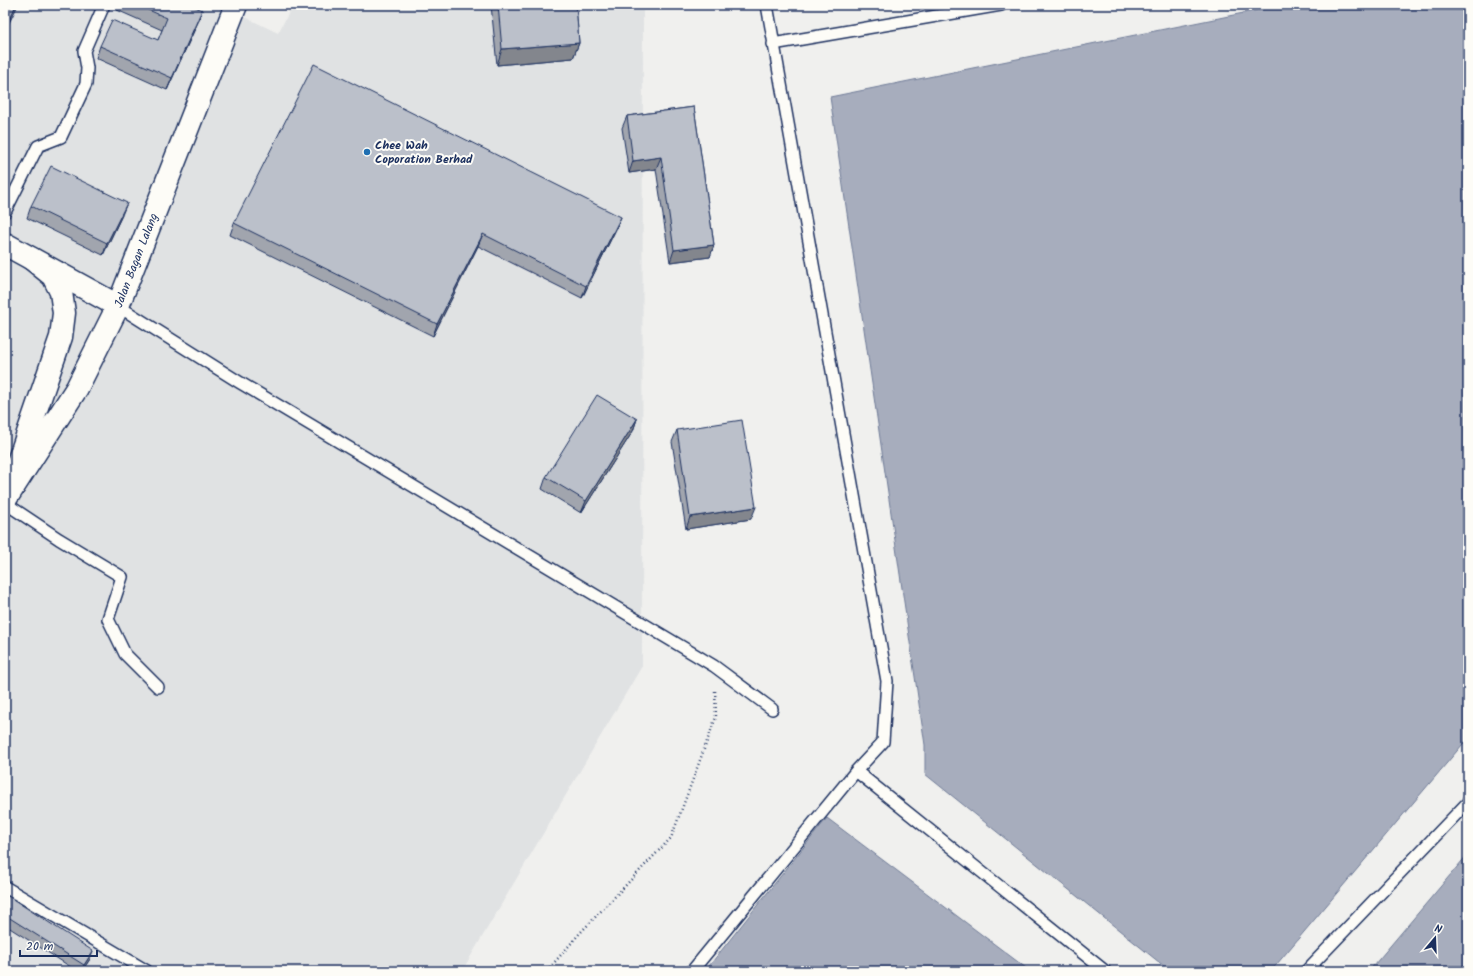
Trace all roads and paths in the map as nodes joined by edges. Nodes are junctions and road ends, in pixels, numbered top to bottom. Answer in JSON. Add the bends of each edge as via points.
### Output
{"nodes":[{"id":1,"x":104,"y":5,"type":"edge"},
{"id":2,"x":236,"y":5,"type":"edge"},
{"id":3,"x":767,"y":5,"type":"edge"},
{"id":4,"x":1001,"y":5,"type":"edge"},
{"id":5,"x":773,"y":44,"type":"junction"},
{"id":6,"x":5,"y":212,"type":"edge"},
{"id":7,"x":5,"y":244,"type":"edge"},
{"id":8,"x":32,"y":259,"type":"junction"},
{"id":9,"x":118,"y":306,"type":"junction"},
{"id":10,"x":5,"y":500,"type":"edge"},
{"id":11,"x":5,"y":503,"type":"edge"},
{"id":12,"x":714,"y":666,"type":"junction"},
{"id":13,"x":158,"y":687,"type":"dead end"},
{"id":14,"x":772,"y":709,"type":"dead end"},
{"id":15,"x":856,"y":771,"type":"junction"},
{"id":16,"x":1468,"y":802,"type":"edge"},
{"id":17,"x":5,"y":887,"type":"edge"},
{"id":18,"x":147,"y":971,"type":"edge"},
{"id":19,"x":547,"y":971,"type":"edge"},
{"id":20,"x":692,"y":971,"type":"edge"},
{"id":21,"x":1105,"y":971,"type":"edge"},
{"id":22,"x":1306,"y":971,"type":"edge"}],
"edges":[{"from":1,"to":6,"type":"lane","via":[[84,51],[86,84],[61,137],[38,146]]},
{"from":2,"to":9,"type":"main road","name":"Jalan Bagan Lalang"},
{"from":3,"to":5,"type":"lane"},
{"from":4,"to":5,"type":"lane"},
{"from":5,"to":15,"type":"lane","via":[[887,681],[883,742]]},
{"from":7,"to":8,"type":"main road"},
{"from":8,"to":9,"type":"main road"},
{"from":8,"to":10,"type":"main road","via":[[53,276],[61,292],[64,313],[61,337]]},
{"from":9,"to":10,"type":"main road","name":"Jalan Bagan Lalang","via":[[77,388]]},
{"from":9,"to":12,"type":"lane","via":[[239,382]]},
{"from":11,"to":13,"type":"lane","via":[[122,577],[108,619],[125,654]]},
{"from":12,"to":14,"type":"lane"},
{"from":12,"to":19,"type":"path","via":[[716,717],[671,838]]},
{"from":15,"to":20,"type":"lane"},
{"from":15,"to":21,"type":"lane"},
{"from":16,"to":22,"type":"lane"},
{"from":17,"to":18,"type":"lane"}]}
